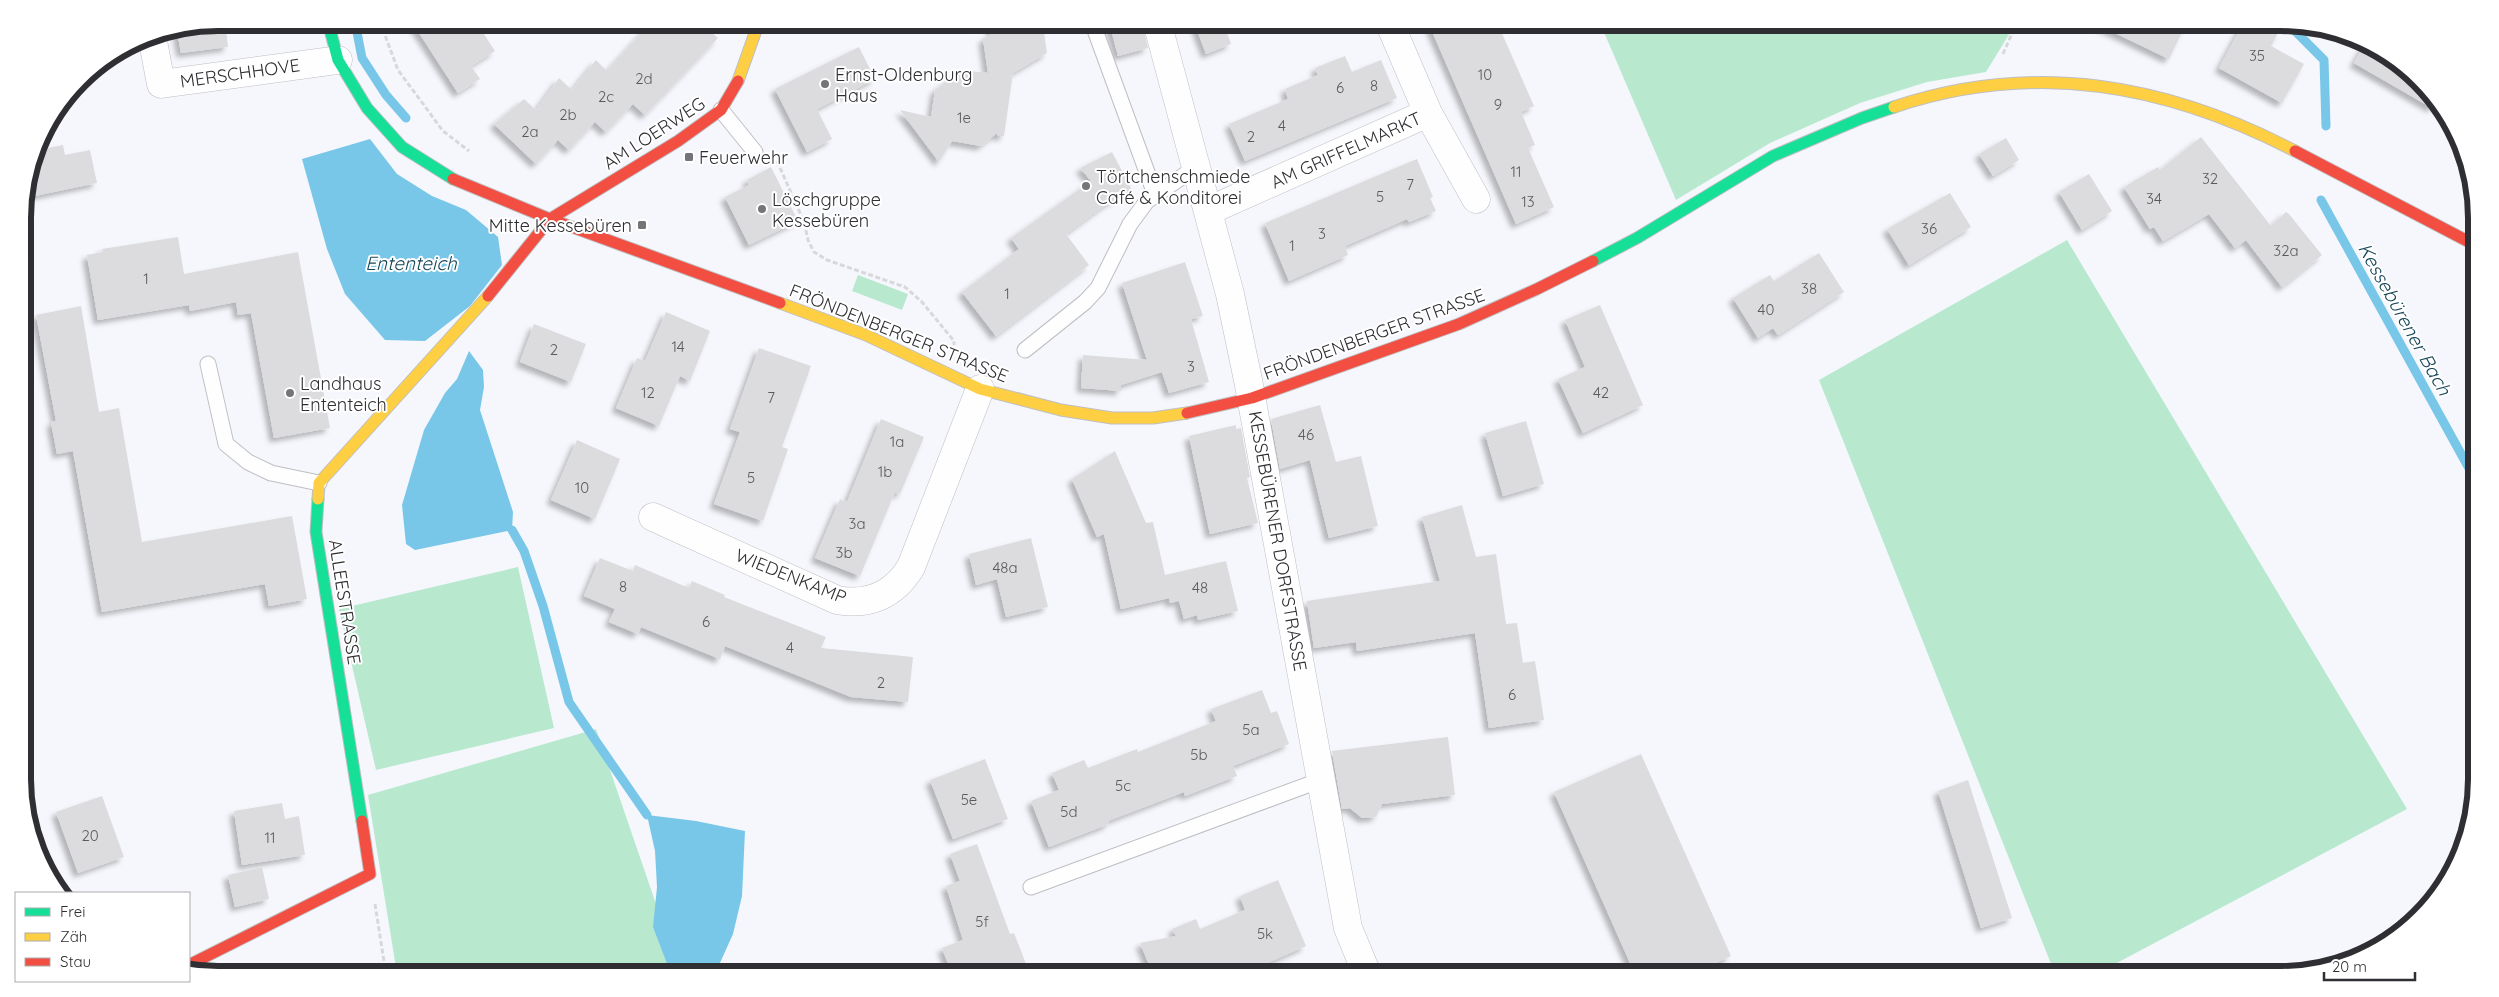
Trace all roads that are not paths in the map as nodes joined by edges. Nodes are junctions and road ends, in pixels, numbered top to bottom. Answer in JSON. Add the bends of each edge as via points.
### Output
{"nodes":[{"id":1,"x":330,"y":31,"type":"edge"},
{"id":2,"x":756,"y":31,"type":"edge"},
{"id":3,"x":1095,"y":31,"type":"edge"},
{"id":4,"x":1159,"y":31,"type":"edge"},
{"id":5,"x":1393,"y":31,"type":"edge"},
{"id":6,"x":153,"y":43,"type":"edge"},
{"id":7,"x":338,"y":60,"type":"junction"},
{"id":8,"x":720,"y":110,"type":"junction"},
{"id":9,"x":1428,"y":113,"type":"junction"},
{"id":10,"x":755,"y":152,"type":"road end"},
{"id":11,"x":1196,"y":167,"type":"junction"},
{"id":12,"x":1155,"y":194,"type":"junction"},
{"id":13,"x":1476,"y":199,"type":"dead end"},
{"id":14,"x":1208,"y":211,"type":"junction"},
{"id":15,"x":550,"y":219,"type":"junction"},
{"id":16,"x":2468,"y":241,"type":"edge"},
{"id":17,"x":1025,"y":350,"type":"dead end"},
{"id":18,"x":208,"y":364,"type":"dead end"},
{"id":19,"x":980,"y":389,"type":"junction"},
{"id":20,"x":1252,"y":398,"type":"junction"},
{"id":21,"x":318,"y":483,"type":"junction"},
{"id":22,"x":653,"y":517,"type":"dead end"},
{"id":23,"x":1321,"y":780,"type":"junction"},
{"id":24,"x":1031,"y":887,"type":"dead end"},
{"id":25,"x":192,"y":964,"type":"edge"},
{"id":26,"x":1364,"y":966,"type":"edge"}],
"edges":[{"from":1,"to":7,"type":"main road","name":"FRÖNDENBERGER STRASSE"},
{"from":2,"to":8,"type":"main road","name":"AM LOERWEG","via":[[737,83]]},
{"from":3,"to":12,"type":"lane"},
{"from":4,"to":11,"type":"street","name":"KESSEBÜRENER DORFSTRASSE"},
{"from":5,"to":9,"type":"street","name":"AM GRIFFELMARKT"},
{"from":6,"to":7,"type":"street","name":"MERSCHHOVE","via":[[161,84]]},
{"from":7,"to":15,"type":"main road","name":"FRÖNDENBERGER STRASSE","via":[[366,108],[402,147],[449,176]]},
{"from":8,"to":10,"type":"lane"},
{"from":8,"to":15,"type":"main road","name":"AM LOERWEG","via":[[678,141]]},
{"from":9,"to":13,"type":"street","name":"AM GRIFFELMARKT"},
{"from":9,"to":14,"type":"street","name":"AM GRIFFELMARKT"},
{"from":11,"to":12,"type":"lane"},
{"from":11,"to":14,"type":"street","name":"KESSEBÜRENER DORFSTRASSE"},
{"from":12,"to":17,"type":"lane","via":[[1130,224],[1098,288],[1086,302]]},
{"from":14,"to":20,"type":"street","name":"KESSEBÜRENER DORFSTRASSE"},
{"from":15,"to":19,"type":"main road","name":"FRÖNDENBERGER STRASSE","via":[[866,335]]},
{"from":15,"to":21,"type":"main road","via":[[485,300]]},
{"from":16,"to":20,"type":"main road","name":"FRÖNDENBERGER STRASSE","via":[[2287,146],[2160,97],[2096,84],[2031,82],[1984,85],[1930,95],[1862,118],[1773,156],[1637,238],[1537,289],[1459,324]]},
{"from":18,"to":21,"type":"lane","via":[[226,444],[248,462],[271,473]]},
{"from":19,"to":20,"type":"main road","name":"FRÖNDENBERGER STRASSE","via":[[1061,410],[1112,418],[1153,418]]},
{"from":19,"to":22,"type":"street","name":"WIEDENKAMP","via":[[911,567],[904,579],[881,597],[866,602],[836,600]]},
{"from":20,"to":23,"type":"street","name":"KESSEBÜRENER DORFSTRASSE"},
{"from":21,"to":25,"type":"main road","name":"ALLEESTRASSE","via":[[316,532],[370,874]]},
{"from":23,"to":24,"type":"lane"},
{"from":23,"to":26,"type":"street","name":"KESSEBÜRENER DORFSTRASSE","via":[[1348,928]]}]}
